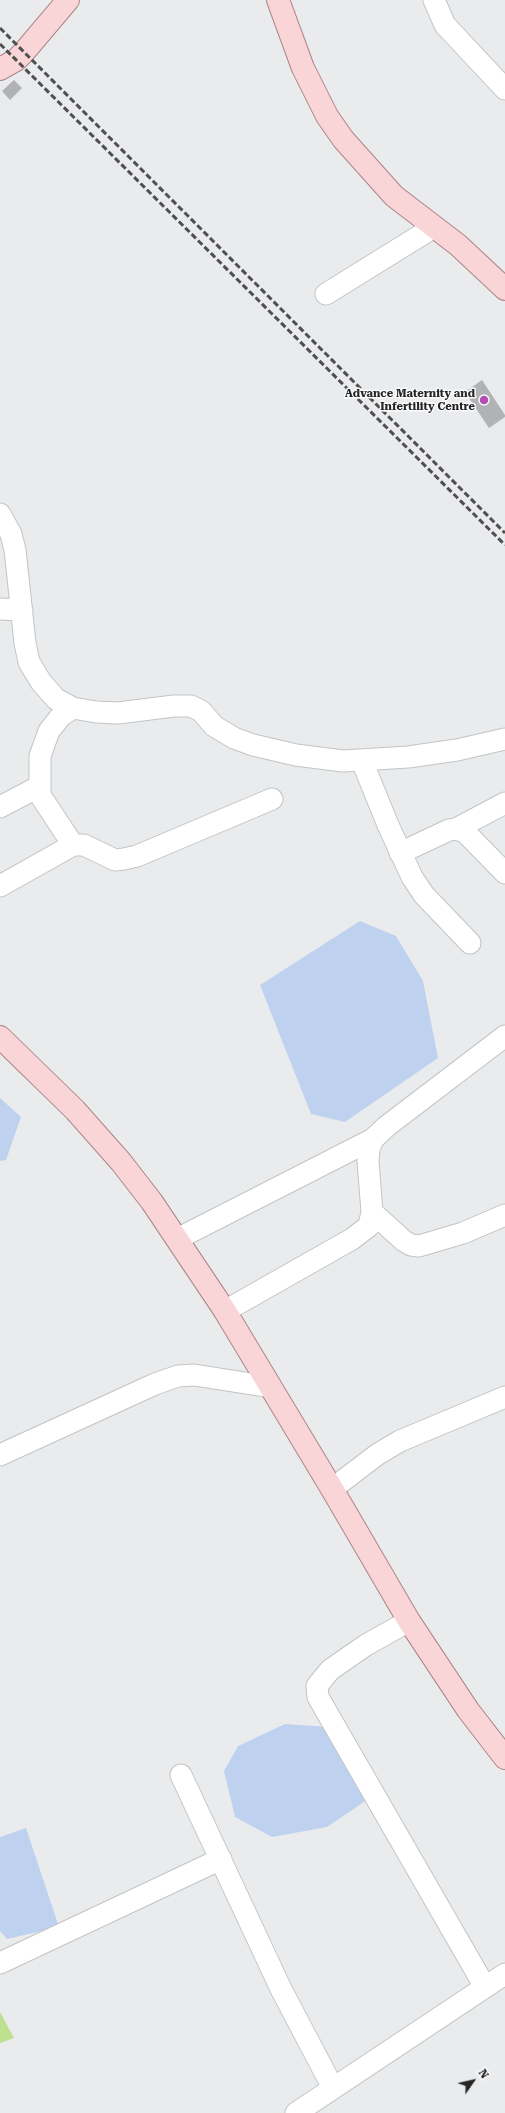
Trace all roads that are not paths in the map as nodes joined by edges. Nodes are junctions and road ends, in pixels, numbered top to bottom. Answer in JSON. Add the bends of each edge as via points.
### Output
{"nodes":[{"id":1,"x":68,"y":0,"type":"edge"},
{"id":2,"x":278,"y":0,"type":"edge"},
{"id":3,"x":434,"y":0,"type":"edge"},
{"id":4,"x":0,"y":69,"type":"edge"},
{"id":5,"x":505,"y":89,"type":"edge"},
{"id":6,"x":434,"y":227,"type":"junction"},
{"id":7,"x":505,"y":289,"type":"edge"},
{"id":8,"x":326,"y":294,"type":"dead end"},
{"id":9,"x":0,"y":514,"type":"edge"},
{"id":10,"x":0,"y":609,"type":"edge"},
{"id":11,"x":22,"y":610,"type":"junction"},
{"id":12,"x":73,"y":708,"type":"junction"},
{"id":13,"x":505,"y":740,"type":"edge"},
{"id":14,"x":362,"y":761,"type":"junction"},
{"id":15,"x":40,"y":786,"type":"junction"},
{"id":16,"x":272,"y":799,"type":"dead end"},
{"id":17,"x":505,"y":803,"type":"edge"},
{"id":18,"x":0,"y":807,"type":"edge"},
{"id":19,"x":456,"y":829,"type":"junction"},
{"id":20,"x":74,"y":845,"type":"junction"},
{"id":21,"x":400,"y":853,"type":"junction"},
{"id":22,"x":505,"y":872,"type":"edge"},
{"id":23,"x":0,"y":886,"type":"edge"},
{"id":24,"x":470,"y":943,"type":"dead end"},
{"id":25,"x":505,"y":1036,"type":"edge"},
{"id":26,"x":0,"y":1037,"type":"edge"},
{"id":27,"x":373,"y":1140,"type":"junction"},
{"id":28,"x":372,"y":1212,"type":"junction"},
{"id":29,"x":505,"y":1215,"type":"edge"},
{"id":30,"x":177,"y":1239,"type":"junction"},
{"id":31,"x":225,"y":1311,"type":"junction"},
{"id":32,"x":271,"y":1387,"type":"junction"},
{"id":33,"x":505,"y":1397,"type":"edge"},
{"id":34,"x":0,"y":1455,"type":"edge"},
{"id":35,"x":332,"y":1488,"type":"junction"},
{"id":36,"x":409,"y":1621,"type":"junction"},
{"id":37,"x":505,"y":1758,"type":"edge"},
{"id":38,"x":181,"y":1775,"type":"dead end"},
{"id":39,"x":221,"y":1859,"type":"junction"},
{"id":40,"x":0,"y":1963,"type":"edge"},
{"id":41,"x":505,"y":1974,"type":"edge"},
{"id":42,"x":485,"y":1987,"type":"junction"},
{"id":43,"x":333,"y":2088,"type":"junction"},
{"id":44,"x":296,"y":2113,"type":"edge"}],
"edges":[{"from":1,"to":4,"type":"main road","via":[[24,52]]},
{"from":2,"to":6,"type":"main road","via":[[303,68],[327,116],[343,139],[394,196]]},
{"from":3,"to":5,"type":"street","via":[[445,24]]},
{"from":6,"to":7,"type":"main road","via":[[458,245]]},
{"from":6,"to":8,"type":"street"},
{"from":9,"to":11,"type":"street","via":[[11,534],[15,550]]},
{"from":10,"to":11,"type":"street"},
{"from":11,"to":12,"type":"street","via":[[29,662],[41,682],[56,699]]},
{"from":12,"to":14,"type":"street","via":[[118,713],[191,706],[201,712],[214,726],[234,738],[253,745],[327,759]]},
{"from":12,"to":15,"type":"street","via":[[60,716],[49,731],[40,756]]},
{"from":13,"to":14,"type":"street","via":[[457,750]]},
{"from":14,"to":21,"type":"street"},
{"from":15,"to":18,"type":"street"},
{"from":15,"to":20,"type":"street","via":[[40,795]]},
{"from":16,"to":20,"type":"street","via":[[130,858],[115,860],[84,845]]},
{"from":17,"to":19,"type":"street"},
{"from":19,"to":21,"type":"street"},
{"from":19,"to":22,"type":"street","via":[[465,832]]},
{"from":20,"to":23,"type":"street"},
{"from":21,"to":24,"type":"street","via":[[424,895]]},
{"from":25,"to":27,"type":"street","via":[[387,1126]]},
{"from":26,"to":30,"type":"main road","via":[[98,1135],[152,1202]]},
{"from":27,"to":28,"type":"street","via":[[368,1161]]},
{"from":27,"to":30,"type":"street"},
{"from":28,"to":29,"type":"street","via":[[404,1241],[419,1246],[463,1233]]},
{"from":28,"to":31,"type":"street","via":[[369,1226],[352,1239]]},
{"from":30,"to":31,"type":"main road"},
{"from":31,"to":32,"type":"main road"},
{"from":32,"to":34,"type":"street","via":[[194,1375],[178,1376],[154,1384]]},
{"from":32,"to":35,"type":"main road"},
{"from":33,"to":35,"type":"street","via":[[400,1441]]},
{"from":35,"to":36,"type":"main road"},
{"from":36,"to":37,"type":"main road","via":[[468,1710]]},
{"from":36,"to":42,"type":"street","via":[[366,1645],[330,1670],[317,1686],[318,1697]]},
{"from":38,"to":39,"type":"street"},
{"from":39,"to":40,"type":"street"},
{"from":39,"to":43,"type":"street","via":[[281,1989]]},
{"from":41,"to":42,"type":"street"},
{"from":42,"to":43,"type":"street"},
{"from":43,"to":44,"type":"street"}]}
